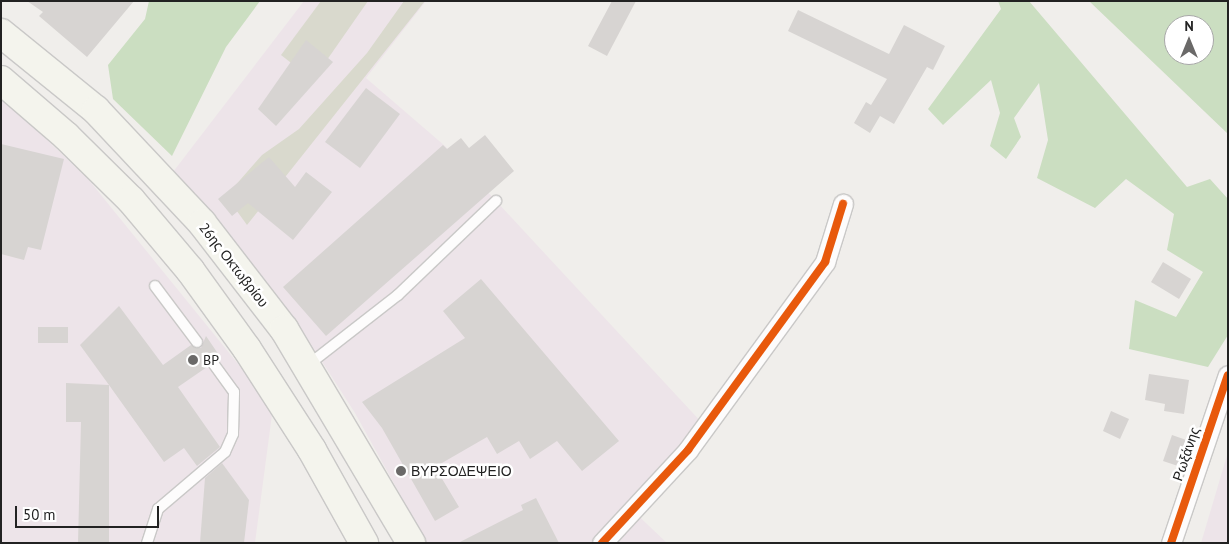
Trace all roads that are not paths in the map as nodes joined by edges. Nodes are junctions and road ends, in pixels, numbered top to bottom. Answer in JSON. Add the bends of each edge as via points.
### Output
{"nodes":[{"id":1,"x":1,"y":33,"type":"edge"},
{"id":2,"x":1,"y":80,"type":"edge"},
{"id":3,"x":496,"y":201,"type":"dead end"},
{"id":4,"x":843,"y":204,"type":"dead end"},
{"id":5,"x":154,"y":286,"type":"dead end"},
{"id":6,"x":196,"y":342,"type":"dead end"},
{"id":7,"x":212,"y":363,"type":"dead end"},
{"id":8,"x":307,"y":366,"type":"junction"},
{"id":9,"x":1228,"y":375,"type":"edge"},
{"id":10,"x":147,"y":543,"type":"edge"},
{"id":11,"x":364,"y":543,"type":"edge"},
{"id":12,"x":411,"y":543,"type":"edge"},
{"id":13,"x":602,"y":543,"type":"edge"},
{"id":14,"x":1171,"y":543,"type":"edge"}],
"edges":[{"from":1,"to":8,"type":"main road","name":"26ης Οκτωβρίου","via":[[96,110],[161,176],[284,329]]},
{"from":2,"to":11,"type":"main road","via":[[118,187],[190,270],[247,348],[312,450]]},
{"from":3,"to":8,"type":"lane","via":[[398,295]]},
{"from":4,"to":13,"type":"street","via":[[819,271],[688,450]]},
{"from":5,"to":6,"type":"lane"},
{"from":7,"to":10,"type":"lane","via":[[234,392],[233,434],[225,452],[158,509]]},
{"from":8,"to":12,"type":"main road","name":"26ης Οκτωβρίου"},
{"from":9,"to":14,"type":"street","name":"Ρωξάνης"}]}
